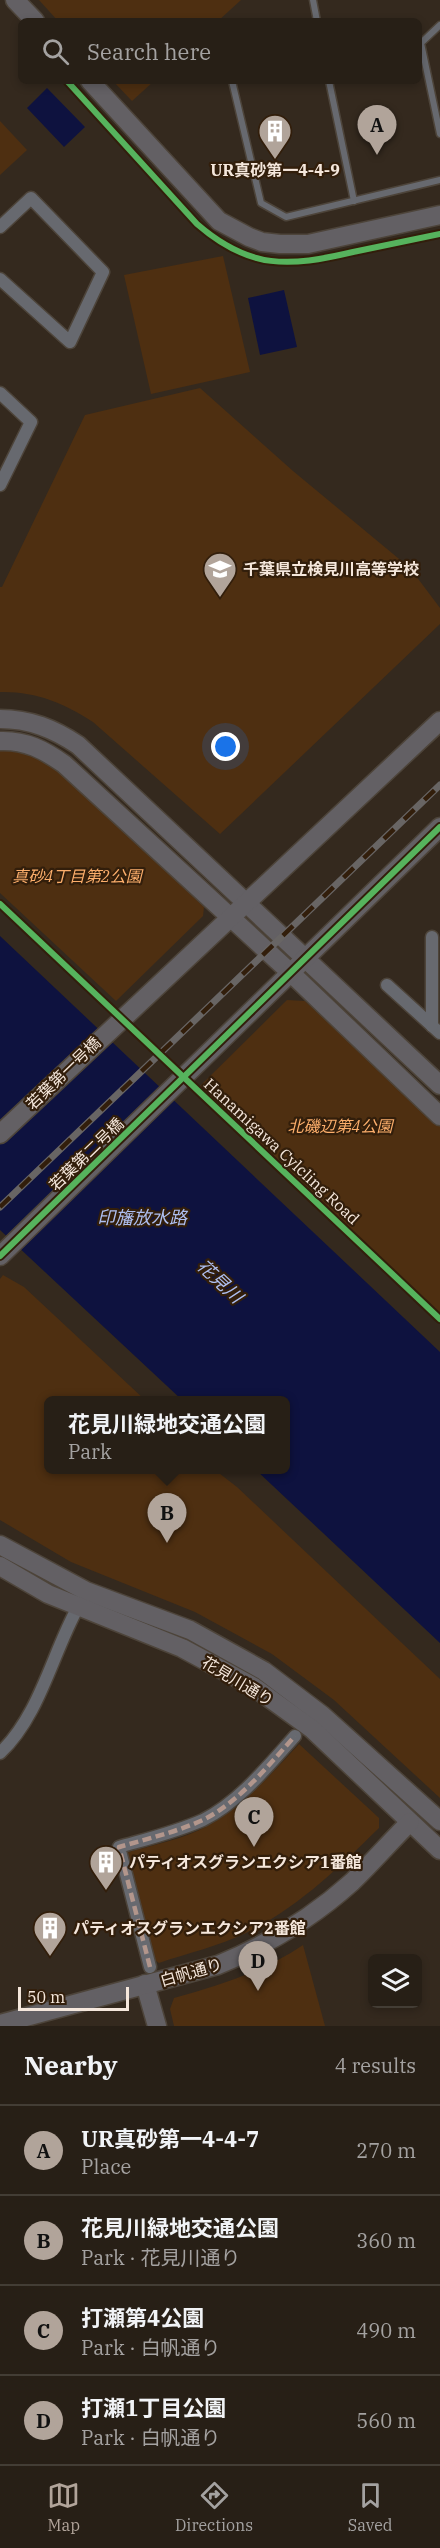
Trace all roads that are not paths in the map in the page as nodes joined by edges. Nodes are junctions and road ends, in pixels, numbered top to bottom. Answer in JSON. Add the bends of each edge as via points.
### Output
{"nodes":[{"id":1,"x":15,"y":0,"type":"edge"},
{"id":2,"x":313,"y":0,"type":"edge"},
{"id":3,"x":32,"y":18,"type":"edge"},
{"id":4,"x":316,"y":18,"type":"edge"},
{"id":5,"x":440,"y":25,"type":"edge"},
{"id":6,"x":422,"y":42,"type":"edge"},
{"id":7,"x":422,"y":48,"type":"edge"},
{"id":8,"x":93,"y":84,"type":"edge"},
{"id":9,"x":233,"y":84,"type":"edge"},
{"id":10,"x":330,"y":84,"type":"edge"},
{"id":11,"x":440,"y":134,"type":"edge"},
{"id":12,"x":440,"y":180,"type":"edge"},
{"id":13,"x":354,"y":201,"type":"junction"},
{"id":14,"x":440,"y":215,"type":"edge"},
{"id":15,"x":0,"y":227,"type":"edge"},
{"id":16,"x":0,"y":279,"type":"edge"},
{"id":17,"x":0,"y":393,"type":"edge"},
{"id":18,"x":0,"y":485,"type":"edge"},
{"id":19,"x":0,"y":718,"type":"edge"},
{"id":20,"x":440,"y":721,"type":"edge"},
{"id":21,"x":0,"y":741,"type":"edge"},
{"id":22,"x":440,"y":826,"type":"edge"},
{"id":23,"x":247,"y":904,"type":"junction"},
{"id":24,"x":232,"y":918,"type":"junction"},
{"id":25,"x":432,"y":937,"type":"dead end"},
{"id":26,"x":306,"y":957,"type":"junction"},
{"id":27,"x":291,"y":973,"type":"junction"},
{"id":28,"x":387,"y":985,"type":"dead end"},
{"id":29,"x":436,"y":1029,"type":"edge"},
{"id":30,"x":440,"y":1085,"type":"edge"},
{"id":31,"x":440,"y":1116,"type":"edge"},
{"id":32,"x":0,"y":1134,"type":"edge"},
{"id":33,"x":0,"y":1256,"type":"edge"},
{"id":34,"x":0,"y":1545,"type":"edge"},
{"id":35,"x":0,"y":1566,"type":"edge"},
{"id":36,"x":78,"y":1607,"type":"junction"},
{"id":37,"x":295,"y":1736,"type":"dead end"},
{"id":38,"x":0,"y":1752,"type":"edge"},
{"id":39,"x":440,"y":1821,"type":"edge"},
{"id":40,"x":410,"y":1822,"type":"junction"},
{"id":41,"x":440,"y":1850,"type":"edge"},
{"id":42,"x":147,"y":1976,"type":"junction"},
{"id":43,"x":0,"y":2024,"type":"edge"},
{"id":44,"x":157,"y":2026,"type":"edge"}],
"edges":[{"from":1,"to":3,"type":"street"},
{"from":2,"to":4,"type":"lane"},
{"from":5,"to":6,"type":"lane"},
{"from":7,"to":11,"type":"lane"},
{"from":8,"to":14,"type":"street","via":[[219,221],[262,242],[308,244]]},
{"from":9,"to":13,"type":"lane","via":[[261,203],[286,217]]},
{"from":10,"to":13,"type":"lane"},
{"from":12,"to":13,"type":"lane"},
{"from":15,"to":16,"type":"street","via":[[31,198],[103,272],[70,342]]},
{"from":17,"to":18,"type":"street","via":[[31,422]]},
{"from":19,"to":23,"type":"street","via":[[35,723],[78,745]]},
{"from":20,"to":23,"type":"street","name":"若葉第一号橋"},
{"from":21,"to":24,"type":"street","via":[[33,745],[64,764]]},
{"from":22,"to":26,"type":"street","name":"若葉第二号橋"},
{"from":23,"to":24,"type":"street","name":"若葉第一号橋"},
{"from":23,"to":26,"type":"street"},
{"from":24,"to":27,"type":"street"},
{"from":24,"to":32,"type":"street","name":"若葉第一号橋"},
{"from":25,"to":29,"type":"street"},
{"from":26,"to":27,"type":"street","name":"若葉第二号橋"},
{"from":26,"to":30,"type":"street"},
{"from":27,"to":31,"type":"street"},
{"from":27,"to":33,"type":"street","name":"若葉第二号橋"},
{"from":28,"to":29,"type":"street"},
{"from":34,"to":39,"type":"street","name":"花見川通り","via":[[86,1591],[190,1630],[264,1671],[322,1715]]},
{"from":35,"to":36,"type":"street","name":"花見川通り"},
{"from":36,"to":38,"type":"street","via":[[33,1705],[13,1740]]},
{"from":36,"to":40,"type":"street","name":"花見川通り","via":[[182,1648],[254,1687],[312,1729]]},
{"from":37,"to":42,"type":"street","via":[[247,1786],[204,1819],[119,1847]]},
{"from":40,"to":41,"type":"street","name":"花見川通り"},
{"from":40,"to":42,"type":"street","name":"白帆通り","via":[[353,1881],[285,1933],[218,1965]]},
{"from":42,"to":43,"type":"street","name":"白帆通り"},
{"from":42,"to":44,"type":"street"}]}
